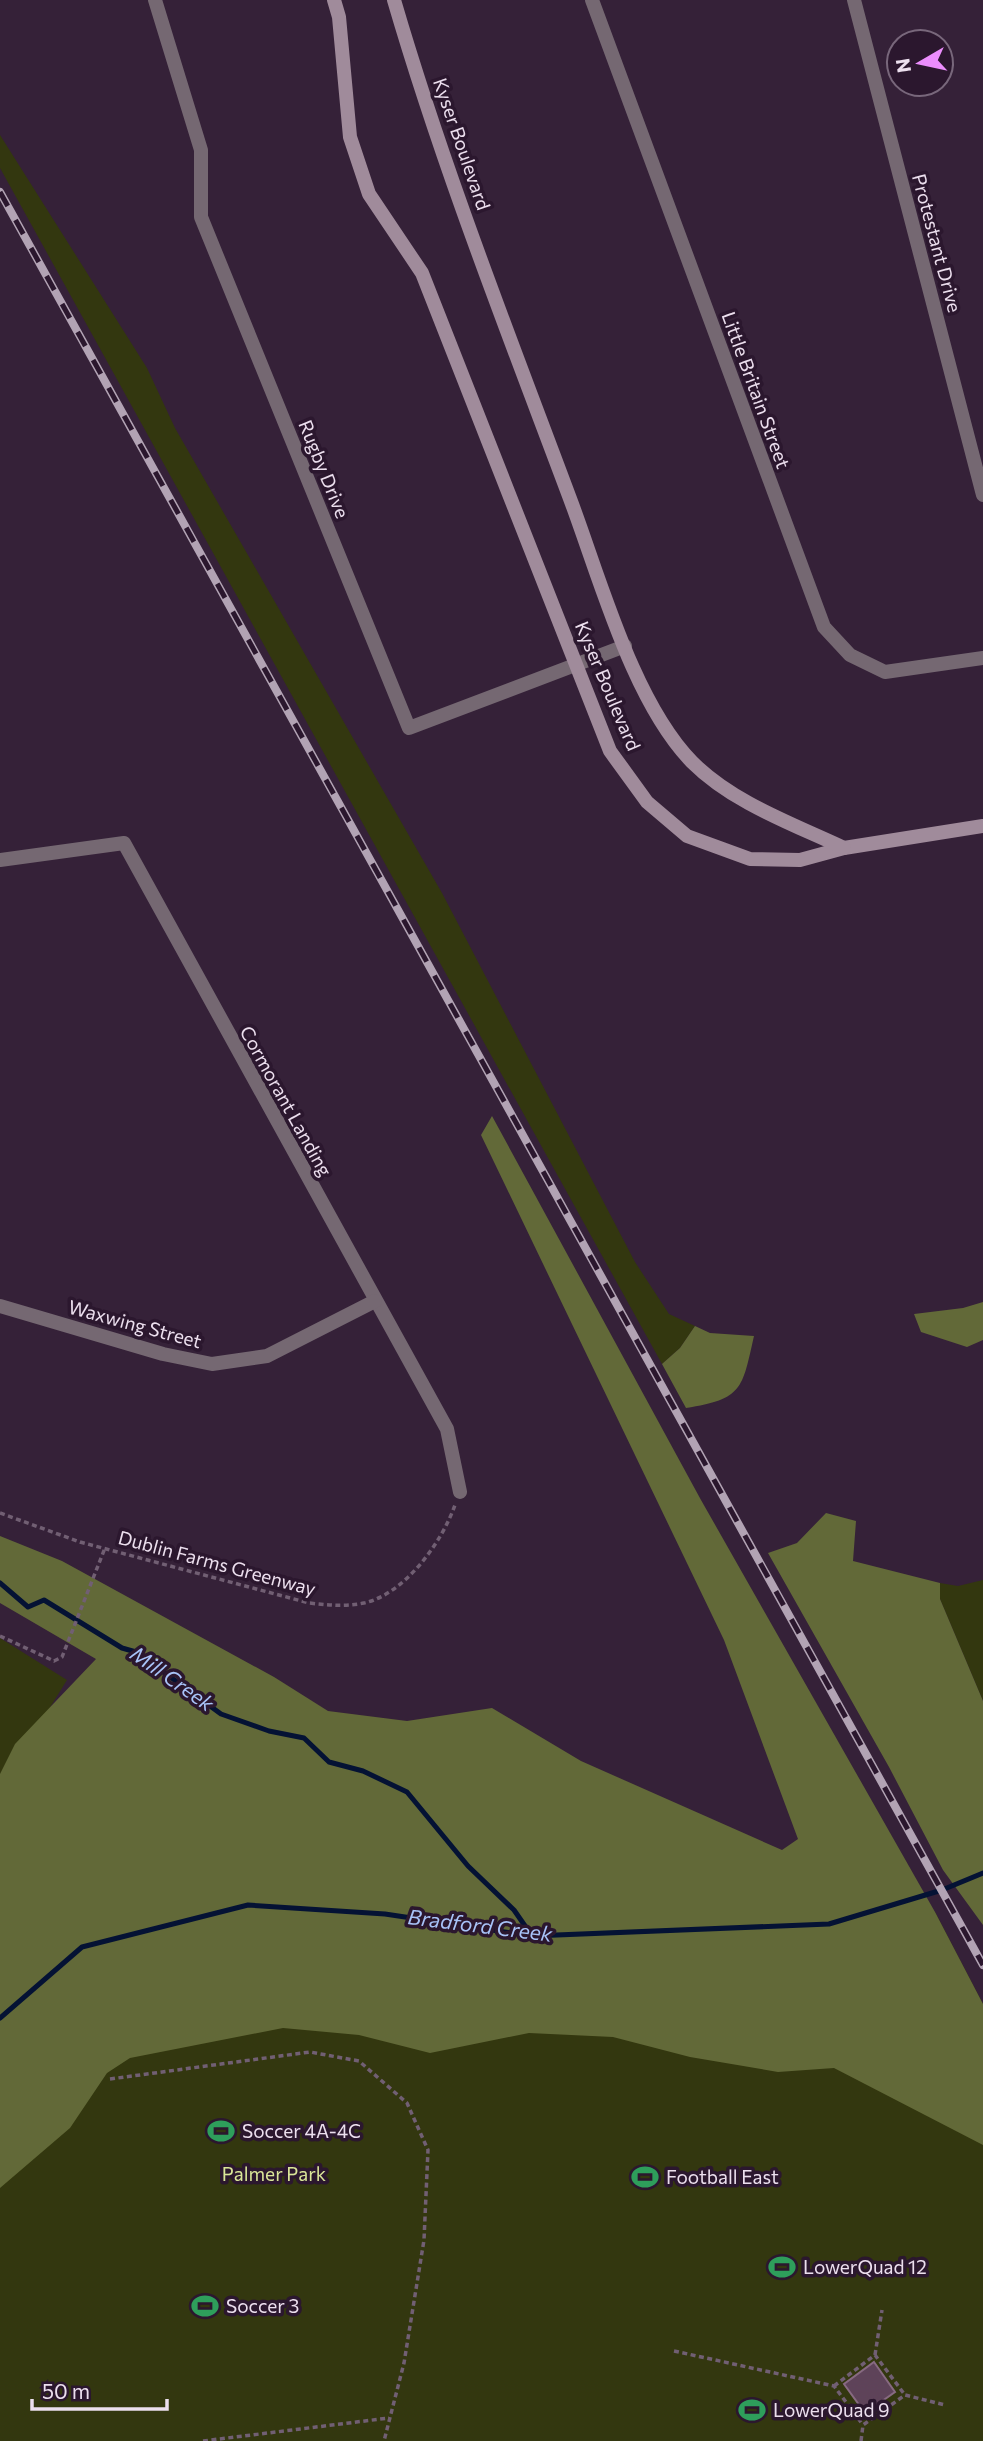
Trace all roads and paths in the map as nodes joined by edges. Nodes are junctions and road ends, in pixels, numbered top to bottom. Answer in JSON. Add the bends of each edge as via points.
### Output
{"nodes":[{"id":1,"x":155,"y":0,"type":"edge"},
{"id":2,"x":334,"y":0,"type":"edge"},
{"id":3,"x":394,"y":0,"type":"edge"},
{"id":4,"x":592,"y":0,"type":"edge"},
{"id":5,"x":854,"y":0,"type":"edge"},
{"id":6,"x":983,"y":495,"type":"edge"},
{"id":7,"x":625,"y":646,"type":"junction"},
{"id":8,"x":983,"y":658,"type":"edge"},
{"id":9,"x":575,"y":663,"type":"junction"},
{"id":10,"x":983,"y":826,"type":"edge"},
{"id":11,"x":844,"y":848,"type":"junction"},
{"id":12,"x":0,"y":860,"type":"edge"},
{"id":13,"x":375,"y":1301,"type":"junction"},
{"id":14,"x":0,"y":1306,"type":"edge"},
{"id":15,"x":460,"y":1492,"type":"joint"},
{"id":16,"x":0,"y":1513,"type":"edge"},
{"id":17,"x":105,"y":1548,"type":"junction"},
{"id":18,"x":0,"y":1636,"type":"edge"},
{"id":19,"x":110,"y":2079,"type":"dead end"},
{"id":20,"x":882,"y":2310,"type":"dead end"},
{"id":21,"x":674,"y":2351,"type":"dead end"},
{"id":22,"x":874,"y":2355,"type":"junction"},
{"id":23,"x":834,"y":2386,"type":"junction"},
{"id":24,"x":905,"y":2395,"type":"junction"},
{"id":25,"x":945,"y":2405,"type":"dead end"},
{"id":26,"x":389,"y":2418,"type":"junction"},
{"id":27,"x":863,"y":2425,"type":"junction"},
{"id":28,"x":203,"y":2441,"type":"edge"},
{"id":29,"x":384,"y":2441,"type":"edge"},
{"id":30,"x":861,"y":2441,"type":"edge"}],
"edges":[{"from":1,"to":9,"type":"street","name":"Rugby Drive","via":[[201,150],[201,217],[409,728]]},
{"from":2,"to":9,"type":"street","name":"Kyser Boulevard","via":[[350,137],[369,194],[422,273]]},
{"from":3,"to":7,"type":"street","name":"Kyser Boulevard","via":[[480,260]]},
{"from":4,"to":8,"type":"street","name":"Little Britain Street","via":[[824,627],[850,655],[885,672]]},
{"from":5,"to":6,"type":"street","name":"Protestant Drive"},
{"from":7,"to":9,"type":"street","name":"Rugby Drive"},
{"from":7,"to":11,"type":"street","name":"Kyser Boulevard","via":[[654,709],[692,762],[738,798]]},
{"from":9,"to":11,"type":"street","name":"Kyser Boulevard","via":[[610,751],[646,802],[687,835],[750,859],[800,860]]},
{"from":10,"to":11,"type":"street"},
{"from":12,"to":13,"type":"street","name":"Cormorant Landing","via":[[124,844]]},
{"from":13,"to":14,"type":"street","name":"Waxwing Street","via":[[267,1356],[212,1364]]},
{"from":13,"to":15,"type":"street","name":"Cormorant Landing","via":[[447,1429]]},
{"from":15,"to":17,"type":"path","name":"Dublin Farms Greenway","via":[[446,1529],[429,1554],[399,1584],[368,1603],[309,1603]]},
{"from":16,"to":17,"type":"path","name":"Dublin Farms Greenway"},
{"from":17,"to":18,"type":"path","via":[[62,1657],[54,1661]]},
{"from":19,"to":26,"type":"path","via":[[310,2052],[359,2062],[407,2103],[428,2150],[424,2240],[404,2362]]},
{"from":20,"to":22,"type":"path"},
{"from":21,"to":23,"type":"path"},
{"from":22,"to":23,"type":"path"},
{"from":22,"to":24,"type":"path"},
{"from":23,"to":27,"type":"path"},
{"from":24,"to":25,"type":"path"},
{"from":24,"to":27,"type":"path"},
{"from":26,"to":28,"type":"path"},
{"from":26,"to":29,"type":"path"},
{"from":27,"to":30,"type":"path"}]}
